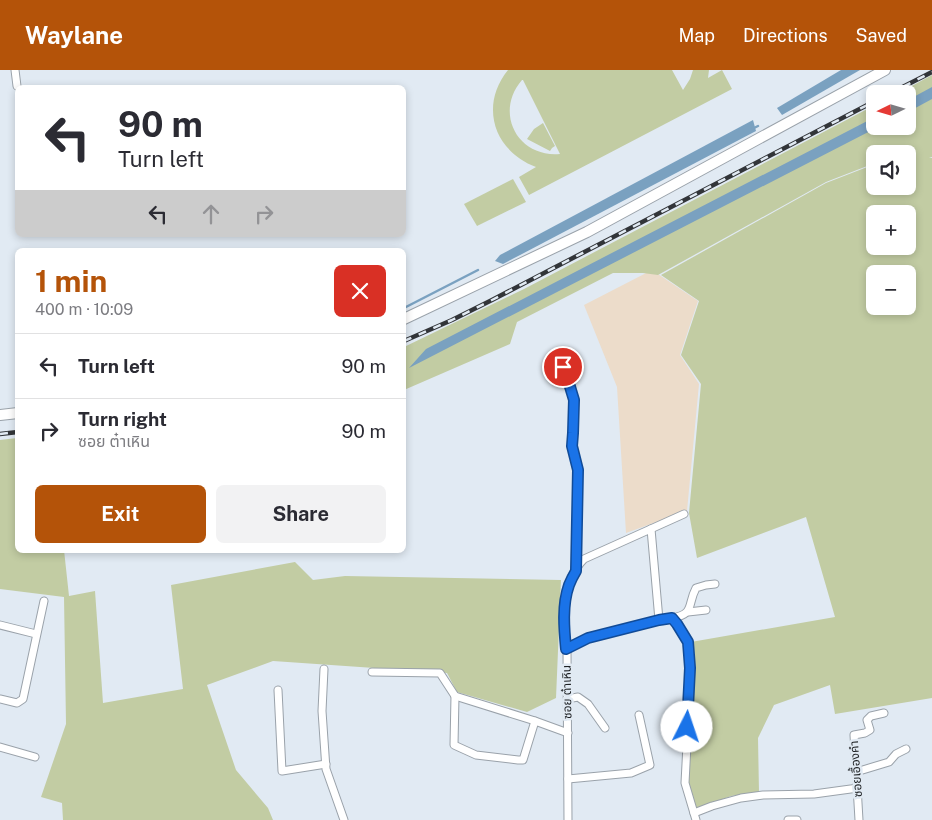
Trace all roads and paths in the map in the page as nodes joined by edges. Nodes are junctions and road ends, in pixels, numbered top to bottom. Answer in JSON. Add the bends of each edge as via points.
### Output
{"nodes":[{"id":1,"x":14,"y":70,"type":"edge"},
{"id":2,"x":885,"y":70,"type":"edge"},
{"id":3,"x":17,"y":85,"type":"edge"},
{"id":4,"x":406,"y":318,"type":"edge"},
{"id":5,"x":563,"y":367,"type":"dead end"},
{"id":6,"x":15,"y":413,"type":"edge"},
{"id":7,"x":0,"y":415,"type":"edge"},
{"id":8,"x":684,"y":514,"type":"dead end"},
{"id":9,"x":651,"y":529,"type":"junction"},
{"id":10,"x":576,"y":571,"type":"junction"},
{"id":11,"x":715,"y":584,"type":"dead end"},
{"id":12,"x":44,"y":601,"type":"dead end"},
{"id":13,"x":706,"y":610,"type":"dead end"},
{"id":14,"x":688,"y":612,"type":"junction"},
{"id":15,"x":672,"y":618,"type":"junction"},
{"id":16,"x":659,"y":620,"type":"junction"},
{"id":17,"x":0,"y":625,"type":"edge"},
{"id":18,"x":36,"y":634,"type":"junction"},
{"id":19,"x":566,"y":649,"type":"junction"},
{"id":20,"x":324,"y":669,"type":"dead end"},
{"id":21,"x":372,"y":672,"type":"dead end"},
{"id":22,"x":278,"y":690,"type":"dead end"},
{"id":23,"x":455,"y":696,"type":"junction"},
{"id":24,"x":0,"y":699,"type":"edge"},
{"id":25,"x":567,"y":699,"type":"junction"},
{"id":26,"x":884,"y":713,"type":"dead end"},
{"id":27,"x":639,"y":715,"type":"dead end"},
{"id":28,"x":535,"y":721,"type":"junction"},
{"id":29,"x":604,"y":728,"type":"dead end"},
{"id":30,"x":568,"y":733,"type":"junction"},
{"id":31,"x":0,"y":748,"type":"edge"},
{"id":32,"x":906,"y":749,"type":"dead end"},
{"id":33,"x":35,"y":757,"type":"dead end"},
{"id":34,"x":326,"y":764,"type":"junction"},
{"id":35,"x":856,"y":772,"type":"junction"},
{"id":36,"x":568,"y":779,"type":"junction"},
{"id":37,"x":858,"y":788,"type":"junction"},
{"id":38,"x":695,"y":817,"type":"edge"},
{"id":39,"x":344,"y":820,"type":"edge"},
{"id":40,"x":568,"y":820,"type":"edge"},
{"id":41,"x":788,"y":820,"type":"edge"},
{"id":42,"x":797,"y":820,"type":"edge"},
{"id":43,"x":859,"y":820,"type":"edge"}],
"edges":[{"from":1,"to":3,"type":"street"},
{"from":2,"to":4,"type":"main road","via":[[586,232]]},
{"from":5,"to":10,"type":"street","via":[[574,400],[572,446],[578,470]]},
{"from":6,"to":7,"type":"main road"},
{"from":8,"to":9,"type":"street","name":"ซอย ต๋าเหิน"},
{"from":9,"to":10,"type":"street","name":"ซอย ต๋าเหิน","via":[[584,559]]},
{"from":9,"to":16,"type":"street"},
{"from":10,"to":19,"type":"street","name":"ซอย ต๋าเหิน","via":[[564,610]]},
{"from":11,"to":14,"type":"street","via":[[696,588]]},
{"from":12,"to":18,"type":"street"},
{"from":13,"to":14,"type":"street"},
{"from":14,"to":15,"type":"street","via":[[682,617]]},
{"from":15,"to":16,"type":"street"},
{"from":15,"to":38,"type":"street","via":[[688,642],[690,668],[685,783]]},
{"from":16,"to":19,"type":"street","via":[[588,638]]},
{"from":17,"to":18,"type":"street"},
{"from":18,"to":24,"type":"street","via":[[23,699],[17,703]]},
{"from":19,"to":25,"type":"street","name":"ซอย ต๋าเหิน"},
{"from":20,"to":34,"type":"street","via":[[322,711]]},
{"from":21,"to":23,"type":"street","via":[[440,673]]},
{"from":22,"to":34,"type":"street","via":[[282,771]]},
{"from":23,"to":28,"type":"street"},
{"from":23,"to":28,"type":"street","via":[[454,744],[476,755],[523,760]]},
{"from":25,"to":29,"type":"street","via":[[578,698],[588,704]]},
{"from":25,"to":30,"type":"street","name":"ซอย ต๋าเหิน"},
{"from":26,"to":35,"type":"street","name":"ซอยเอื้องคำ","via":[[867,720],[870,730],[854,735]]},
{"from":27,"to":36,"type":"street","via":[[650,764],[631,774]]},
{"from":28,"to":30,"type":"street"},
{"from":30,"to":36,"type":"street","name":"ซอย ต๋าเหิน"},
{"from":31,"to":33,"type":"street"},
{"from":32,"to":35,"type":"street","via":[[889,762]]},
{"from":34,"to":39,"type":"street"},
{"from":35,"to":37,"type":"street","name":"ซอยเอื้องคำ"},
{"from":36,"to":40,"type":"street","name":"ซอย ต๋าเหิน"},
{"from":37,"to":38,"type":"street","via":[[741,798],[712,806]]},
{"from":37,"to":43,"type":"street","name":"ซอยเอื้องคำ"},
{"from":41,"to":42,"type":"street"}]}
